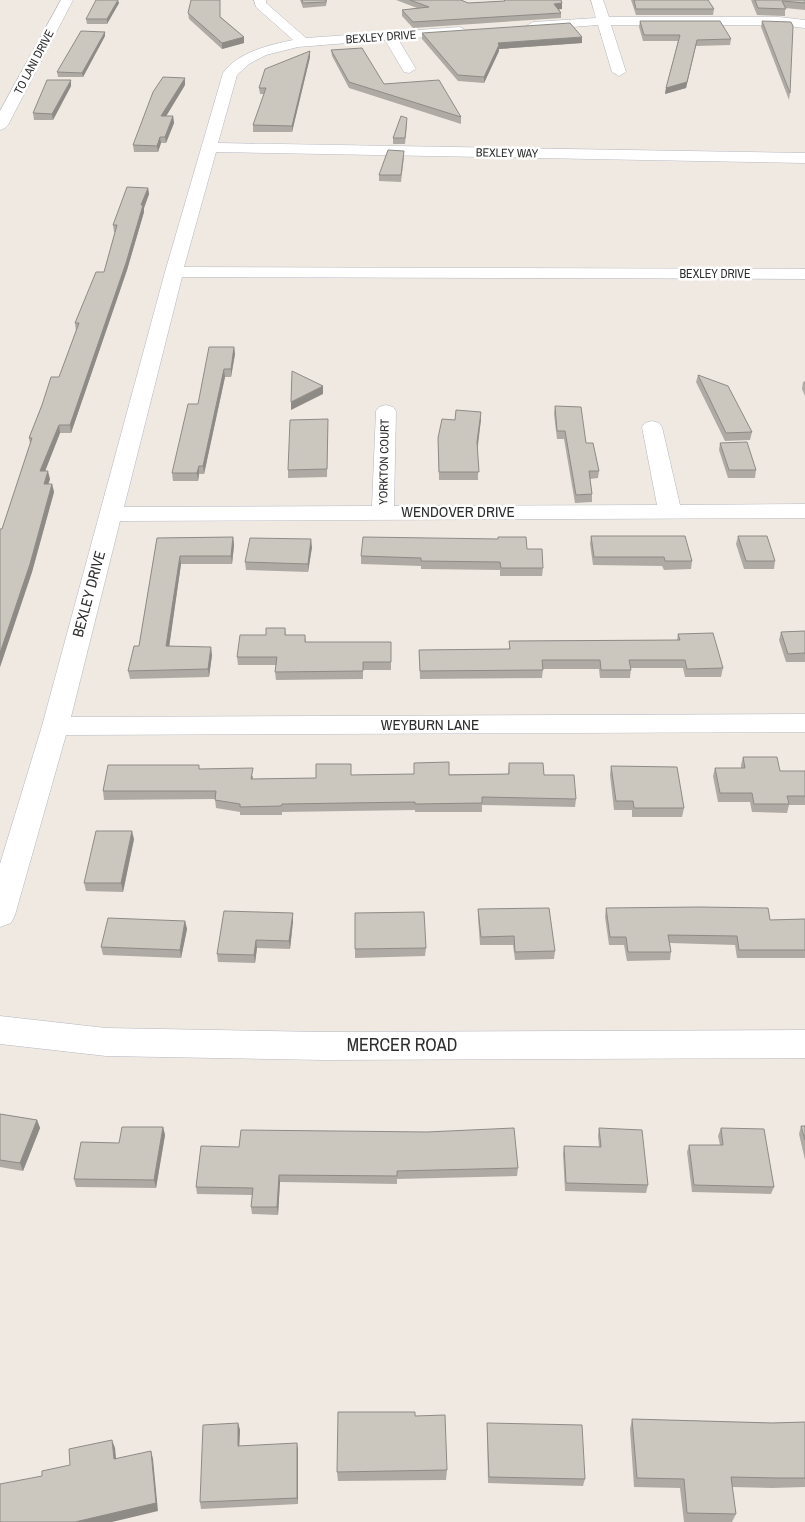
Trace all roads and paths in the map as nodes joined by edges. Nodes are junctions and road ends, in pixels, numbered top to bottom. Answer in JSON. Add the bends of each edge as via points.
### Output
{"nodes":[{"id":1,"x":67,"y":0,"type":"edge"},
{"id":2,"x":260,"y":0,"type":"edge"},
{"id":3,"x":597,"y":0,"type":"edge"},
{"id":4,"x":605,"y":21,"type":"junction"},
{"id":5,"x":805,"y":24,"type":"edge"},
{"id":6,"x":516,"y":27,"type":"edge"},
{"id":7,"x":477,"y":30,"type":"edge"},
{"id":8,"x":388,"y":36,"type":"junction"},
{"id":9,"x":302,"y":41,"type":"junction"},
{"id":10,"x":409,"y":69,"type":"dead end"},
{"id":11,"x":619,"y":72,"type":"dead end"},
{"id":12,"x":0,"y":125,"type":"edge"},
{"id":13,"x":209,"y":147,"type":"junction"},
{"id":14,"x":805,"y":158,"type":"edge"},
{"id":15,"x":174,"y":272,"type":"junction"},
{"id":16,"x":805,"y":274,"type":"edge"},
{"id":17,"x":386,"y":411,"type":"dead end"},
{"id":18,"x":652,"y":427,"type":"dead end"},
{"id":19,"x":670,"y":511,"type":"junction"},
{"id":20,"x":805,"y":511,"type":"edge"},
{"id":21,"x":383,"y":512,"type":"junction"},
{"id":22,"x":110,"y":514,"type":"junction"},
{"id":23,"x":805,"y":723,"type":"edge"},
{"id":24,"x":55,"y":726,"type":"junction"},
{"id":25,"x":0,"y":914,"type":"edge"},
{"id":26,"x":0,"y":1030,"type":"edge"},
{"id":27,"x":805,"y":1044,"type":"edge"}],
"edges":[{"from":1,"to":12,"type":"street","name":"TO LANI DRIVE"},
{"from":2,"to":9,"type":"street","via":[[267,12]]},
{"from":3,"to":4,"type":"street"},
{"from":4,"to":5,"type":"street","via":[[779,21]]},
{"from":4,"to":6,"type":"street"},
{"from":4,"to":11,"type":"street"},
{"from":7,"to":8,"type":"street","name":"BEXLEY DRIVE"},
{"from":8,"to":9,"type":"street","name":"BEXLEY DRIVE"},
{"from":8,"to":10,"type":"street"},
{"from":9,"to":13,"type":"street","name":"BEXLEY DRIVE","via":[[254,55],[230,73]]},
{"from":13,"to":14,"type":"street","name":"BEXLEY WAY"},
{"from":13,"to":15,"type":"street","name":"BEXLEY DRIVE"},
{"from":15,"to":16,"type":"street","name":"BEXLEY DRIVE"},
{"from":15,"to":22,"type":"street","name":"BEXLEY DRIVE"},
{"from":17,"to":21,"type":"street","name":"YORKTON COURT"},
{"from":18,"to":19,"type":"street"},
{"from":19,"to":20,"type":"street","name":"WENDOVER DRIVE"},
{"from":19,"to":21,"type":"street","name":"WENDOVER DRIVE"},
{"from":21,"to":22,"type":"street","name":"WENDOVER DRIVE"},
{"from":22,"to":24,"type":"street","name":"BEXLEY DRIVE"},
{"from":23,"to":24,"type":"street","name":"WEYBURN LANE"},
{"from":24,"to":25,"type":"street","name":"BEXLEY DRIVE"},
{"from":26,"to":27,"type":"street","name":"MERCER ROAD","via":[[106,1042],[304,1046]]}]}
